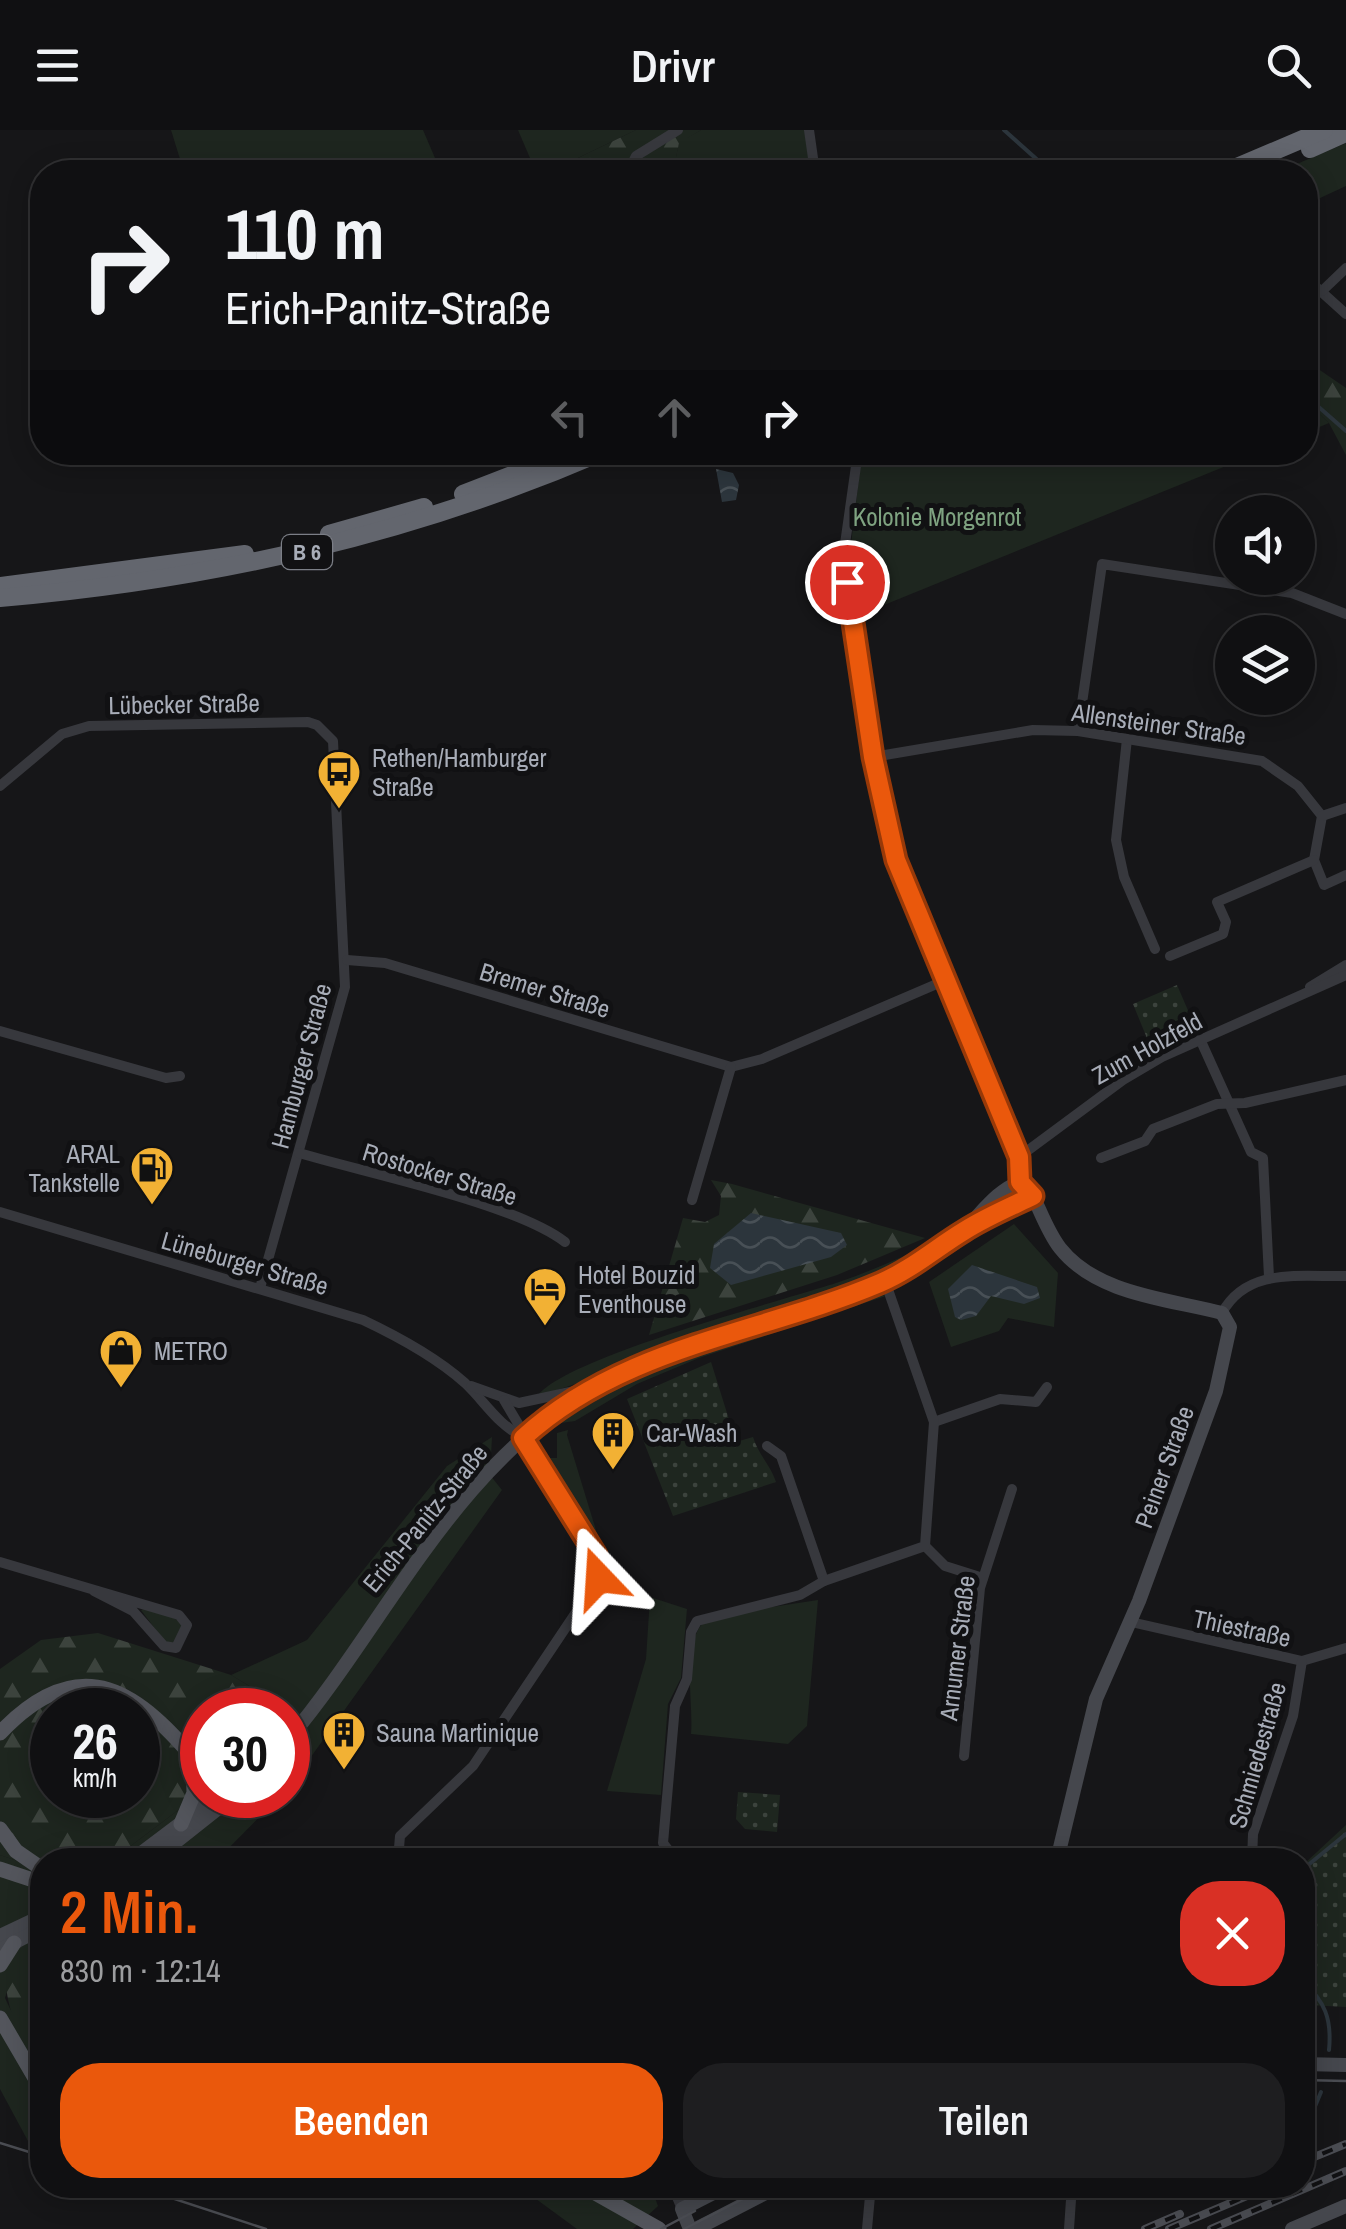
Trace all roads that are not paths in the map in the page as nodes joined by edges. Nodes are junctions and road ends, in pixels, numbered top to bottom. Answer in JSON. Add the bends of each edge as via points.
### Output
{"nodes":[{"id":1,"x":678,"y":130,"type":"edge"},
{"id":2,"x":809,"y":130,"type":"edge"},
{"id":3,"x":1324,"y":130,"type":"edge"},
{"id":4,"x":1346,"y":133,"type":"edge"},
{"id":5,"x":634,"y":160,"type":"edge"},
{"id":6,"x":814,"y":160,"type":"edge"},
{"id":7,"x":1253,"y":160,"type":"edge"},
{"id":8,"x":1282,"y":160,"type":"edge"},
{"id":9,"x":1346,"y":268,"type":"edge"},
{"id":10,"x":1318,"y":288,"type":"edge"},
{"id":11,"x":1322,"y":292,"type":"junction"},
{"id":12,"x":1346,"y":314,"type":"edge"},
{"id":13,"x":537,"y":465,"type":"edge"},
{"id":14,"x":569,"y":465,"type":"edge"},
{"id":15,"x":856,"y":465,"type":"edge"},
{"id":16,"x":0,"y":586,"type":"edge"},
{"id":17,"x":0,"y":598,"type":"edge"},
{"id":18,"x":1346,"y":614,"type":"edge"},
{"id":19,"x":1078,"y":730,"type":"junction"},
{"id":20,"x":327,"y":732,"type":"joint"},
{"id":21,"x":1127,"y":739,"type":"junction"},
{"id":22,"x":873,"y":757,"type":"junction"},
{"id":23,"x":0,"y":786,"type":"edge"},
{"id":24,"x":1346,"y":808,"type":"edge"},
{"id":25,"x":1322,"y":816,"type":"junction"},
{"id":26,"x":1314,"y":860,"type":"junction"},
{"id":27,"x":1346,"y":875,"type":"edge"},
{"id":28,"x":1155,"y":950,"type":"dead end"},
{"id":29,"x":1170,"y":956,"type":"dead end"},
{"id":30,"x":347,"y":960,"type":"junction"},
{"id":31,"x":1346,"y":965,"type":"edge"},
{"id":32,"x":1346,"y":975,"type":"edge"},
{"id":33,"x":946,"y":980,"type":"junction"},
{"id":34,"x":1305,"y":990,"type":"junction"},
{"id":35,"x":0,"y":1032,"type":"edge"},
{"id":36,"x":1200,"y":1039,"type":"junction"},
{"id":37,"x":731,"y":1067,"type":"junction"},
{"id":38,"x":180,"y":1076,"type":"dead end"},
{"id":39,"x":1346,"y":1080,"type":"edge"},
{"id":40,"x":1231,"y":1103,"type":"junction"},
{"id":41,"x":298,"y":1154,"type":"junction"},
{"id":42,"x":1019,"y":1157,"type":"junction"},
{"id":43,"x":1102,"y":1158,"type":"dead end"},
{"id":44,"x":1020,"y":1182,"type":"junction"},
{"id":45,"x":1033,"y":1196,"type":"junction"},
{"id":46,"x":692,"y":1200,"type":"dead end"},
{"id":47,"x":0,"y":1212,"type":"edge"},
{"id":48,"x":963,"y":1232,"type":"junction"},
{"id":49,"x":565,"y":1242,"type":"dead end"},
{"id":50,"x":1346,"y":1276,"type":"edge"},
{"id":51,"x":1269,"y":1277,"type":"junction"},
{"id":52,"x":885,"y":1281,"type":"junction"},
{"id":53,"x":260,"y":1288,"type":"junction"},
{"id":54,"x":1222,"y":1314,"type":"junction"},
{"id":55,"x":465,"y":1383,"type":"junction"},
{"id":56,"x":594,"y":1386,"type":"junction"},
{"id":57,"x":1047,"y":1388,"type":"dead end"},
{"id":58,"x":504,"y":1400,"type":"junction"},
{"id":59,"x":934,"y":1422,"type":"junction"},
{"id":60,"x":523,"y":1438,"type":"junction"},
{"id":61,"x":768,"y":1446,"type":"dead end"},
{"id":62,"x":1012,"y":1489,"type":"dead end"},
{"id":63,"x":925,"y":1546,"type":"junction"},
{"id":64,"x":0,"y":1562,"type":"edge"},
{"id":65,"x":983,"y":1578,"type":"junction"},
{"id":66,"x":824,"y":1582,"type":"junction"},
{"id":67,"x":94,"y":1592,"type":"junction"},
{"id":68,"x":1130,"y":1622,"type":"junction"},
{"id":69,"x":1346,"y":1648,"type":"edge"},
{"id":70,"x":1302,"y":1661,"type":"junction"},
{"id":71,"x":326,"y":1686,"type":"junction"},
{"id":72,"x":310,"y":1702,"type":"edge"},
{"id":73,"x":310,"y":1709,"type":"edge"},
{"id":74,"x":2,"y":1734,"type":"edge"},
{"id":75,"x":180,"y":1741,"type":"edge"},
{"id":76,"x":964,"y":1756,"type":"dead end"},
{"id":77,"x":184,"y":1818,"type":"edge"},
{"id":78,"x":191,"y":1818,"type":"edge"},
{"id":79,"x":202,"y":1818,"type":"edge"},
{"id":80,"x":181,"y":1824,"type":"junction"},
{"id":81,"x":0,"y":1829,"type":"edge"},
{"id":82,"x":148,"y":1848,"type":"edge"},
{"id":83,"x":167,"y":1848,"type":"edge"},
{"id":84,"x":399,"y":1848,"type":"edge"},
{"id":85,"x":667,"y":1848,"type":"edge"},
{"id":86,"x":1060,"y":1848,"type":"edge"},
{"id":87,"x":1253,"y":1848,"type":"edge"},
{"id":88,"x":30,"y":1861,"type":"edge"},
{"id":89,"x":0,"y":1869,"type":"edge"},
{"id":90,"x":30,"y":1878,"type":"edge"},
{"id":91,"x":30,"y":1927,"type":"edge"},
{"id":92,"x":5,"y":1943,"type":"edge"},
{"id":93,"x":0,"y":1964,"type":"edge"},
{"id":94,"x":0,"y":2004,"type":"edge"},
{"id":95,"x":0,"y":2018,"type":"edge"},
{"id":96,"x":9,"y":2033,"type":"junction"},
{"id":97,"x":1315,"y":2064,"type":"edge"},
{"id":98,"x":1346,"y":2065,"type":"edge"},
{"id":99,"x":30,"y":2069,"type":"edge"},
{"id":100,"x":603,"y":2198,"type":"edge"},
{"id":101,"x":677,"y":2198,"type":"edge"},
{"id":102,"x":704,"y":2198,"type":"edge"},
{"id":103,"x":755,"y":2198,"type":"edge"},
{"id":104,"x":870,"y":2198,"type":"edge"},
{"id":105,"x":1071,"y":2198,"type":"edge"},
{"id":106,"x":1346,"y":2206,"type":"edge"},
{"id":107,"x":682,"y":2209,"type":"junction"},
{"id":108,"x":659,"y":2229,"type":"edge"},
{"id":109,"x":693,"y":2229,"type":"edge"},
{"id":110,"x":867,"y":2229,"type":"edge"},
{"id":111,"x":1069,"y":2229,"type":"edge"},
{"id":112,"x":1292,"y":2229,"type":"edge"}],
"edges":[{"from":1,"to":5,"type":"street"},
{"from":2,"to":6,"type":"street"},
{"from":3,"to":7,"type":"highway"},
{"from":4,"to":8,"type":"highway"},
{"from":9,"to":11,"type":"street"},
{"from":10,"to":11,"type":"street"},
{"from":11,"to":12,"type":"street"},
{"from":13,"to":16,"type":"highway","number":"B 6","via":[[454,498],[308,540],[166,567]]},
{"from":14,"to":17,"type":"highway","number":"B 6","via":[[457,509],[311,552],[169,580]]},
{"from":15,"to":22,"type":"street","via":[[844,551]]},
{"from":18,"to":19,"type":"street","via":[[1292,593],[1102,564]]},
{"from":19,"to":21,"type":"street","name":"Allensteiner Straße"},
{"from":19,"to":22,"type":"street","name":"Allensteiner Straße","via":[[1034,730]]},
{"from":20,"to":23,"type":"street","name":"Lübecker Straße","via":[[308,722],[89,726],[62,734]]},
{"from":20,"to":30,"type":"street","name":"Hamburger Straße","via":[[336,754]]},
{"from":21,"to":25,"type":"street","name":"Allensteiner Straße","via":[[1262,761],[1298,786]]},
{"from":21,"to":28,"type":"street","via":[[1116,840]]},
{"from":22,"to":33,"type":"street","via":[[896,860]]},
{"from":24,"to":25,"type":"street"},
{"from":25,"to":26,"type":"street"},
{"from":26,"to":27,"type":"street","via":[[1324,885]]},
{"from":26,"to":29,"type":"street","via":[[1216,902],[1226,922],[1223,934]]},
{"from":30,"to":37,"type":"street","name":"Bremer Straße","via":[[385,963]]},
{"from":30,"to":41,"type":"street","name":"Hamburger Straße"},
{"from":31,"to":34,"type":"street","name":"Zum Holzfeld"},
{"from":32,"to":34,"type":"street","name":"Zum Holzfeld"},
{"from":33,"to":37,"type":"street","via":[[762,1060]]},
{"from":33,"to":42,"type":"street"},
{"from":34,"to":36,"type":"street","name":"Zum Holzfeld"},
{"from":35,"to":38,"type":"street","via":[[166,1078]]},
{"from":36,"to":40,"type":"street"},
{"from":36,"to":42,"type":"street","name":"Zum Holzfeld","via":[[1123,1080]]},
{"from":37,"to":46,"type":"street"},
{"from":39,"to":40,"type":"street"},
{"from":40,"to":43,"type":"street","via":[[1153,1129],[1145,1141]]},
{"from":40,"to":51,"type":"street","via":[[1251,1152],[1263,1158]]},
{"from":41,"to":49,"type":"street","name":"Rostocker Straße","via":[[492,1210],[549,1229]]},
{"from":41,"to":53,"type":"street","name":"Hamburger Straße"},
{"from":42,"to":44,"type":"street"},
{"from":44,"to":45,"type":"street"},
{"from":44,"to":48,"type":"street","name":"Erich-Panitz-Straße","via":[[1005,1188]]},
{"from":45,"to":48,"type":"street","name":"Erich-Panitz-Straße"},
{"from":45,"to":54,"type":"street","via":[[1062,1250],[1088,1271],[1147,1297]]},
{"from":47,"to":53,"type":"street","name":"Lüneburger Straße"},
{"from":48,"to":52,"type":"street","name":"Erich-Panitz-Straße"},
{"from":50,"to":51,"type":"street"},
{"from":51,"to":54,"type":"street","via":[[1232,1294]]},
{"from":52,"to":56,"type":"street","name":"Erich-Panitz-Straße","via":[[686,1347]]},
{"from":52,"to":59,"type":"street"},
{"from":53,"to":55,"type":"street","name":"Lüneburger Straße","via":[[378,1327]]},
{"from":54,"to":68,"type":"street","name":"Peiner Straße","via":[[1230,1328],[1224,1365]]},
{"from":55,"to":58,"type":"street","name":"Lüneburger Straße"},
{"from":55,"to":60,"type":"street","name":"Lüneburger Straße","via":[[503,1427]]},
{"from":56,"to":58,"type":"street","name":"Lüneburger Straße","via":[[534,1402]]},
{"from":56,"to":60,"type":"street","name":"Erich-Panitz-Straße"},
{"from":57,"to":59,"type":"street","via":[[1036,1402],[1000,1400]]},
{"from":58,"to":60,"type":"street"},
{"from":59,"to":63,"type":"street"},
{"from":60,"to":71,"type":"street","name":"Erich-Panitz-Straße","via":[[440,1530]]},
{"from":60,"to":84,"type":"street","via":[[596,1555],[599,1578],[473,1766],[400,1836]]},
{"from":61,"to":66,"type":"street","via":[[781,1456]]},
{"from":62,"to":65,"type":"street","name":"Arnumer Straße"},
{"from":63,"to":65,"type":"street","via":[[945,1566]]},
{"from":63,"to":66,"type":"street"},
{"from":64,"to":67,"type":"street"},
{"from":65,"to":76,"type":"street","name":"Arnumer Straße"},
{"from":66,"to":85,"type":"street","via":[[800,1595],[708,1615],[691,1632],[687,1679],[675,1706]]},
{"from":67,"to":67,"type":"street","via":[[134,1611],[162,1646],[176,1648],[186,1634],[179,1615]]},
{"from":68,"to":70,"type":"street","name":"Thiestraße"},
{"from":68,"to":86,"type":"street","name":"Peiner Straße","via":[[1096,1699]]},
{"from":69,"to":70,"type":"street","name":"Thiestraße"},
{"from":70,"to":87,"type":"street","name":"Schmiedestraße","via":[[1293,1716]]},
{"from":71,"to":72,"type":"street","name":"Erich-Panitz-Straße"},
{"from":71,"to":73,"type":"street","name":"Erich-Panitz-Straße"},
{"from":74,"to":75,"type":"main road","via":[[26,1707],[70,1688],[111,1690],[148,1708]]},
{"from":77,"to":80,"type":"main road"},
{"from":78,"to":80,"type":"street"},
{"from":79,"to":83,"type":"street"},
{"from":80,"to":82,"type":"street"},
{"from":81,"to":88,"type":"main road"},
{"from":89,"to":90,"type":"main road"},
{"from":91,"to":92,"type":"street"},
{"from":92,"to":93,"type":"main road"},
{"from":94,"to":96,"type":"main road"},
{"from":95,"to":96,"type":"main road"},
{"from":96,"to":99,"type":"main road"},
{"from":97,"to":98,"type":"street"},
{"from":100,"to":108,"type":"main road"},
{"from":101,"to":107,"type":"street"},
{"from":102,"to":107,"type":"street"},
{"from":103,"to":109,"type":"street"},
{"from":104,"to":110,"type":"street"},
{"from":105,"to":111,"type":"street"},
{"from":106,"to":112,"type":"street"},
{"from":107,"to":109,"type":"street"}]}
